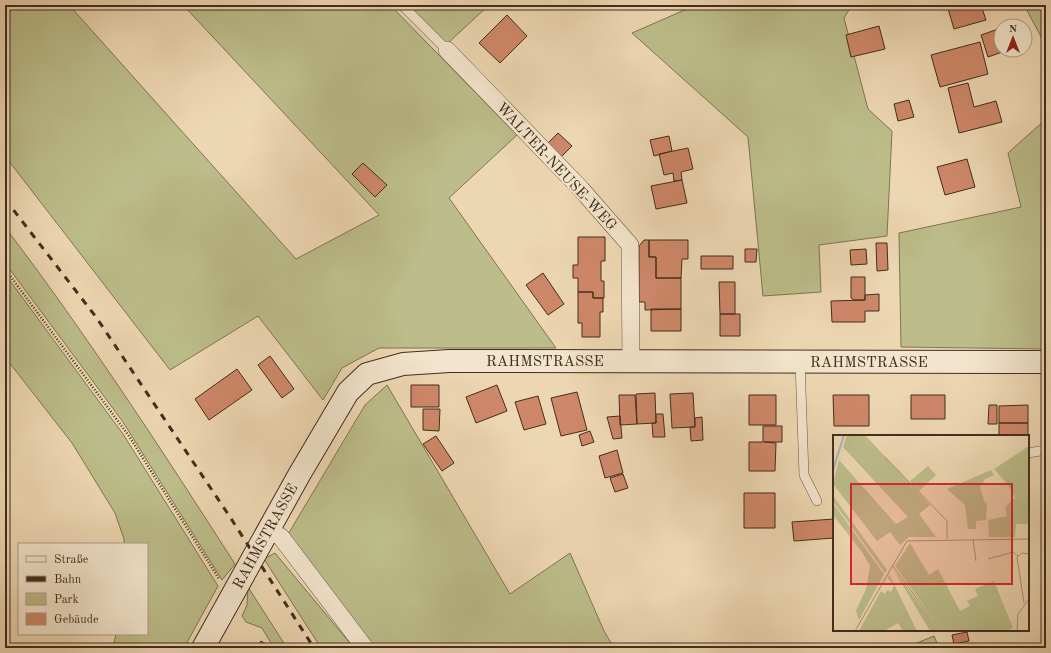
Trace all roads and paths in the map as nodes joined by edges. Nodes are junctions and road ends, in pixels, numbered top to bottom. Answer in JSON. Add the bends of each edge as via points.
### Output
{"nodes":[{"id":1,"x":402,"y":5,"type":"edge"},
{"id":2,"x":447,"y":50,"type":"joint"},
{"id":3,"x":5,"y":268,"type":"edge"},
{"id":4,"x":630,"y":361,"type":"junction"},
{"id":5,"x":800,"y":362,"type":"junction"},
{"id":6,"x":1046,"y":362,"type":"edge"},
{"id":7,"x":1046,"y":450,"type":"edge"},
{"id":8,"x":1029,"y":453,"type":"edge"},
{"id":9,"x":817,"y":501,"type":"dead end"},
{"id":10,"x":269,"y":530,"type":"junction"},
{"id":11,"x":234,"y":591,"type":"junction"},
{"id":12,"x":202,"y":648,"type":"edge"},
{"id":13,"x":365,"y":648,"type":"edge"}],
"edges":[{"from":1,"to":2,"type":"lane","name":"WALTER-NEUSE-WEG"},
{"from":2,"to":4,"type":"street","name":"WALTER-NEUSE-WEG","via":[[581,189],[630,245]]},
{"from":3,"to":11,"type":"path","via":[[129,436],[216,576]]},
{"from":4,"to":5,"type":"main road","name":"RAHMSTRASSE"},
{"from":4,"to":10,"type":"main road","name":"RAHMSTRASSE","via":[[449,361],[403,364],[367,374],[348,392]]},
{"from":5,"to":6,"type":"main road","name":"RAHMSTRASSE"},
{"from":5,"to":9,"type":"lane","via":[[804,475]]},
{"from":7,"to":8,"type":"lane"},
{"from":10,"to":11,"type":"main road","name":"RAHMSTRASSE"},
{"from":10,"to":13,"type":"street","via":[[281,537]]},
{"from":11,"to":12,"type":"main road","name":"RAHMSTRASSE"}]}
